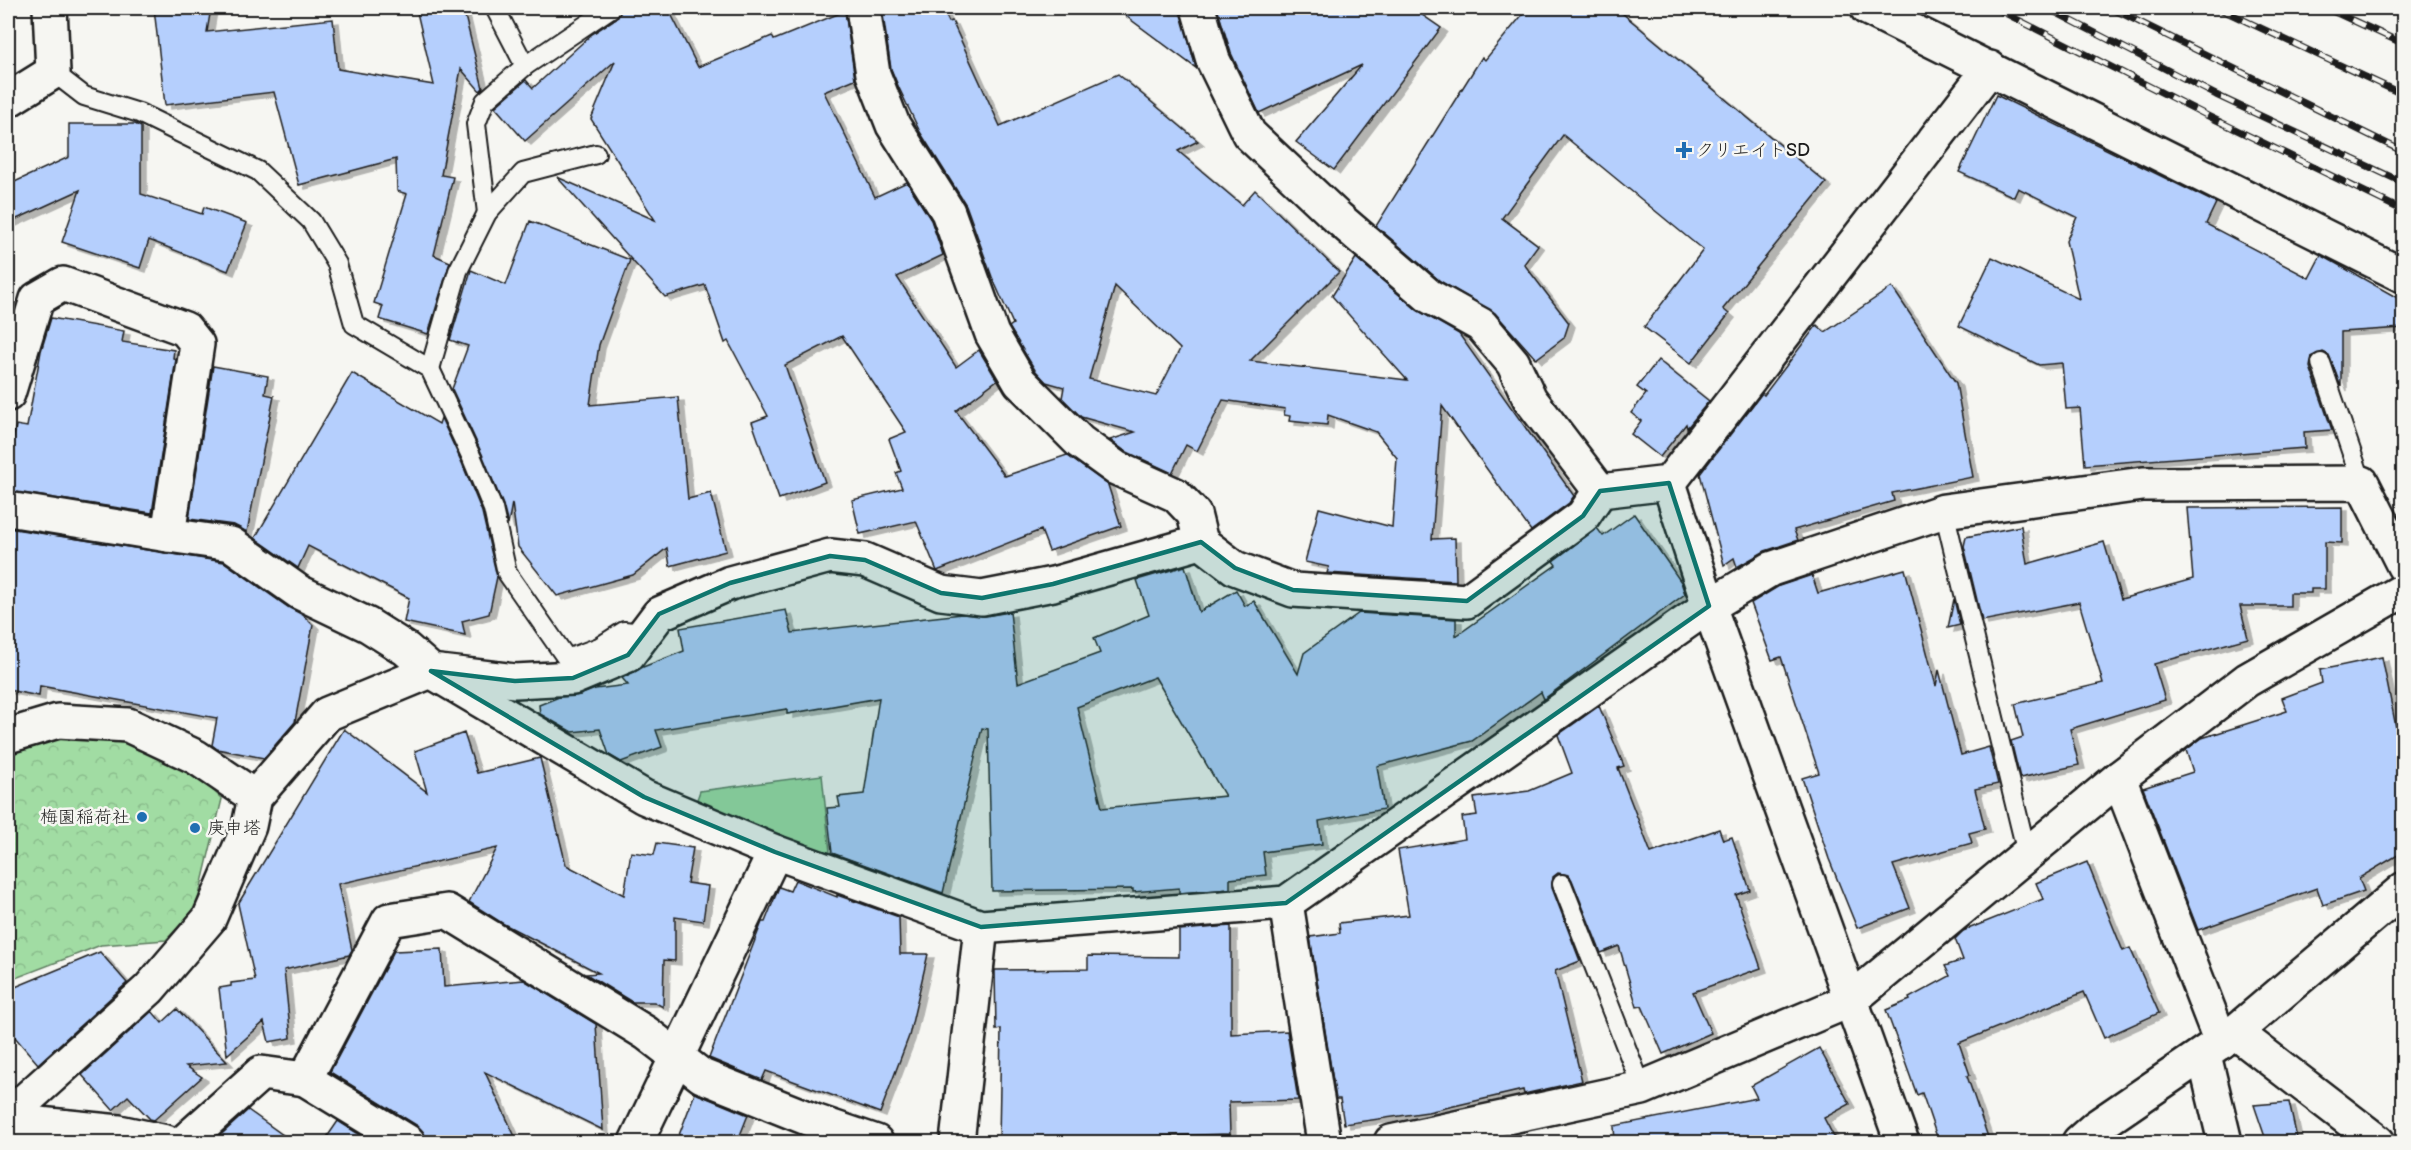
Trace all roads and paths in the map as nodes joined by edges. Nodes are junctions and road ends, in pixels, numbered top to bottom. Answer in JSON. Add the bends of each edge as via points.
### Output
{"nodes":[{"id":1,"x":50,"y":8,"type":"edge"},
{"id":2,"x":495,"y":8,"type":"edge"},
{"id":3,"x":610,"y":8,"type":"edge"},
{"id":4,"x":863,"y":8,"type":"edge"},
{"id":5,"x":1198,"y":8,"type":"edge"},
{"id":6,"x":1867,"y":8,"type":"edge"},
{"id":7,"x":525,"y":66,"type":"junction"},
{"id":8,"x":1990,"y":68,"type":"junction"},
{"id":9,"x":53,"y":72,"type":"junction"},
{"id":10,"x":8,"y":100,"type":"edge"},
{"id":11,"x":596,"y":154,"type":"dead end"},
{"id":12,"x":487,"y":213,"type":"junction"},
{"id":13,"x":2403,"y":276,"type":"edge"},
{"id":14,"x":2321,"y":363,"type":"dead end"},
{"id":15,"x":430,"y":369,"type":"junction"},
{"id":16,"x":8,"y":394,"type":"edge"},
{"id":17,"x":1669,"y":483,"type":"junction"},
{"id":18,"x":2362,"y":483,"type":"junction"},
{"id":19,"x":1600,"y":490,"type":"junction"},
{"id":20,"x":8,"y":509,"type":"edge"},
{"id":21,"x":1944,"y":511,"type":"junction"},
{"id":22,"x":168,"y":535,"type":"junction"},
{"id":23,"x":1201,"y":542,"type":"junction"},
{"id":24,"x":2403,"y":566,"type":"edge"},
{"id":25,"x":2403,"y":590,"type":"edge"},
{"id":26,"x":1709,"y":606,"type":"junction"},
{"id":27,"x":643,"y":633,"type":"junction"},
{"id":28,"x":431,"y":671,"type":"junction"},
{"id":29,"x":8,"y":736,"type":"edge"},
{"id":30,"x":2119,"y":778,"type":"junction"},
{"id":31,"x":255,"y":797,"type":"junction"},
{"id":32,"x":775,"y":852,"type":"junction"},
{"id":33,"x":2027,"y":854,"type":"junction"},
{"id":34,"x":1562,"y":884,"type":"dead end"},
{"id":35,"x":2403,"y":889,"type":"edge"},
{"id":36,"x":1286,"y":903,"type":"junction"},
{"id":37,"x":981,"y":927,"type":"junction"},
{"id":38,"x":1851,"y":1000,"type":"junction"},
{"id":39,"x":2220,"y":1043,"type":"junction"},
{"id":40,"x":676,"y":1057,"type":"junction"},
{"id":41,"x":305,"y":1079,"type":"junction"},
{"id":42,"x":1642,"y":1088,"type":"junction"},
{"id":43,"x":8,"y":1115,"type":"edge"},
{"id":44,"x":166,"y":1143,"type":"edge"},
{"id":45,"x":184,"y":1143,"type":"edge"},
{"id":46,"x":408,"y":1143,"type":"edge"},
{"id":47,"x":636,"y":1143,"type":"edge"},
{"id":48,"x":876,"y":1143,"type":"edge"},
{"id":49,"x":957,"y":1143,"type":"edge"},
{"id":50,"x":1324,"y":1143,"type":"edge"},
{"id":51,"x":1391,"y":1143,"type":"edge"},
{"id":52,"x":1902,"y":1143,"type":"edge"},
{"id":53,"x":2079,"y":1143,"type":"edge"},
{"id":54,"x":2225,"y":1143,"type":"edge"},
{"id":55,"x":2378,"y":1143,"type":"edge"}],
"edges":[{"from":1,"to":9,"type":"street"},
{"from":2,"to":7,"type":"lane"},
{"from":3,"to":7,"type":"lane"},
{"from":4,"to":23,"type":"street","via":[[873,74],[893,125],[948,212],[992,334],[1020,382],[1089,448],[1116,468],[1176,495],[1194,514]]},
{"from":5,"to":19,"type":"street","via":[[1213,60],[1249,134],[1429,296],[1481,325],[1513,363],[1530,399]]},
{"from":6,"to":8,"type":"street"},
{"from":7,"to":12,"type":"lane","via":[[485,101],[476,124]]},
{"from":8,"to":13,"type":"street"},
{"from":8,"to":17,"type":"street"},
{"from":9,"to":10,"type":"street"},
{"from":9,"to":15,"type":"lane","via":[[84,96],[139,113],[258,171],[311,221],[337,264],[354,324]]},
{"from":11,"to":12,"type":"lane","via":[[523,173]]},
{"from":12,"to":15,"type":"lane","via":[[458,271]]},
{"from":14,"to":18,"type":"lane"},
{"from":15,"to":27,"type":"lane","via":[[493,509],[507,573],[567,659],[624,632]]},
{"from":16,"to":22,"type":"street","via":[[37,299],[63,284],[185,329],[197,344]]},
{"from":17,"to":19,"type":"street"},
{"from":17,"to":26,"type":"street"},
{"from":18,"to":21,"type":"street","via":[[2143,484]]},
{"from":18,"to":24,"type":"street"},
{"from":19,"to":23,"type":"street","via":[[1583,516],[1467,601],[1293,590],[1235,568]]},
{"from":20,"to":22,"type":"street"},
{"from":21,"to":26,"type":"street","via":[[1771,569]]},
{"from":21,"to":33,"type":"lane"},
{"from":22,"to":28,"type":"street","via":[[231,544],[299,592],[397,643]]},
{"from":23,"to":27,"type":"street","via":[[1053,584],[982,598],[941,593],[865,560],[830,556],[730,583],[659,614]]},
{"from":25,"to":30,"type":"street","via":[[2247,680]]},
{"from":26,"to":36,"type":"street"},
{"from":26,"to":38,"type":"street"},
{"from":27,"to":28,"type":"street","via":[[628,656],[573,678],[515,681]]},
{"from":28,"to":31,"type":"street","via":[[327,714]]},
{"from":28,"to":32,"type":"street","via":[[644,797]]},
{"from":29,"to":31,"type":"street","via":[[58,721],[128,725],[196,757]]},
{"from":30,"to":33,"type":"street"},
{"from":30,"to":39,"type":"street"},
{"from":31,"to":43,"type":"street","via":[[249,826],[209,919],[149,989]]},
{"from":32,"to":37,"type":"street"},
{"from":32,"to":40,"type":"street"},
{"from":33,"to":38,"type":"street"},
{"from":34,"to":42,"type":"lane"},
{"from":35,"to":39,"type":"street"},
{"from":36,"to":37,"type":"street"},
{"from":36,"to":50,"type":"street"},
{"from":37,"to":49,"type":"street"},
{"from":38,"to":42,"type":"street"},
{"from":38,"to":52,"type":"street"},
{"from":39,"to":53,"type":"street","via":[[2096,1127]]},
{"from":39,"to":54,"type":"street"},
{"from":39,"to":55,"type":"street"},
{"from":40,"to":41,"type":"street","via":[[646,1033],[447,911],[389,920]]},
{"from":40,"to":47,"type":"street"},
{"from":40,"to":48,"type":"street","via":[[702,1076]]},
{"from":41,"to":45,"type":"street","via":[[261,1073]]},
{"from":41,"to":46,"type":"street"},
{"from":42,"to":51,"type":"street"},
{"from":43,"to":44,"type":"street","via":[[29,1124],[119,1132]]}]}
